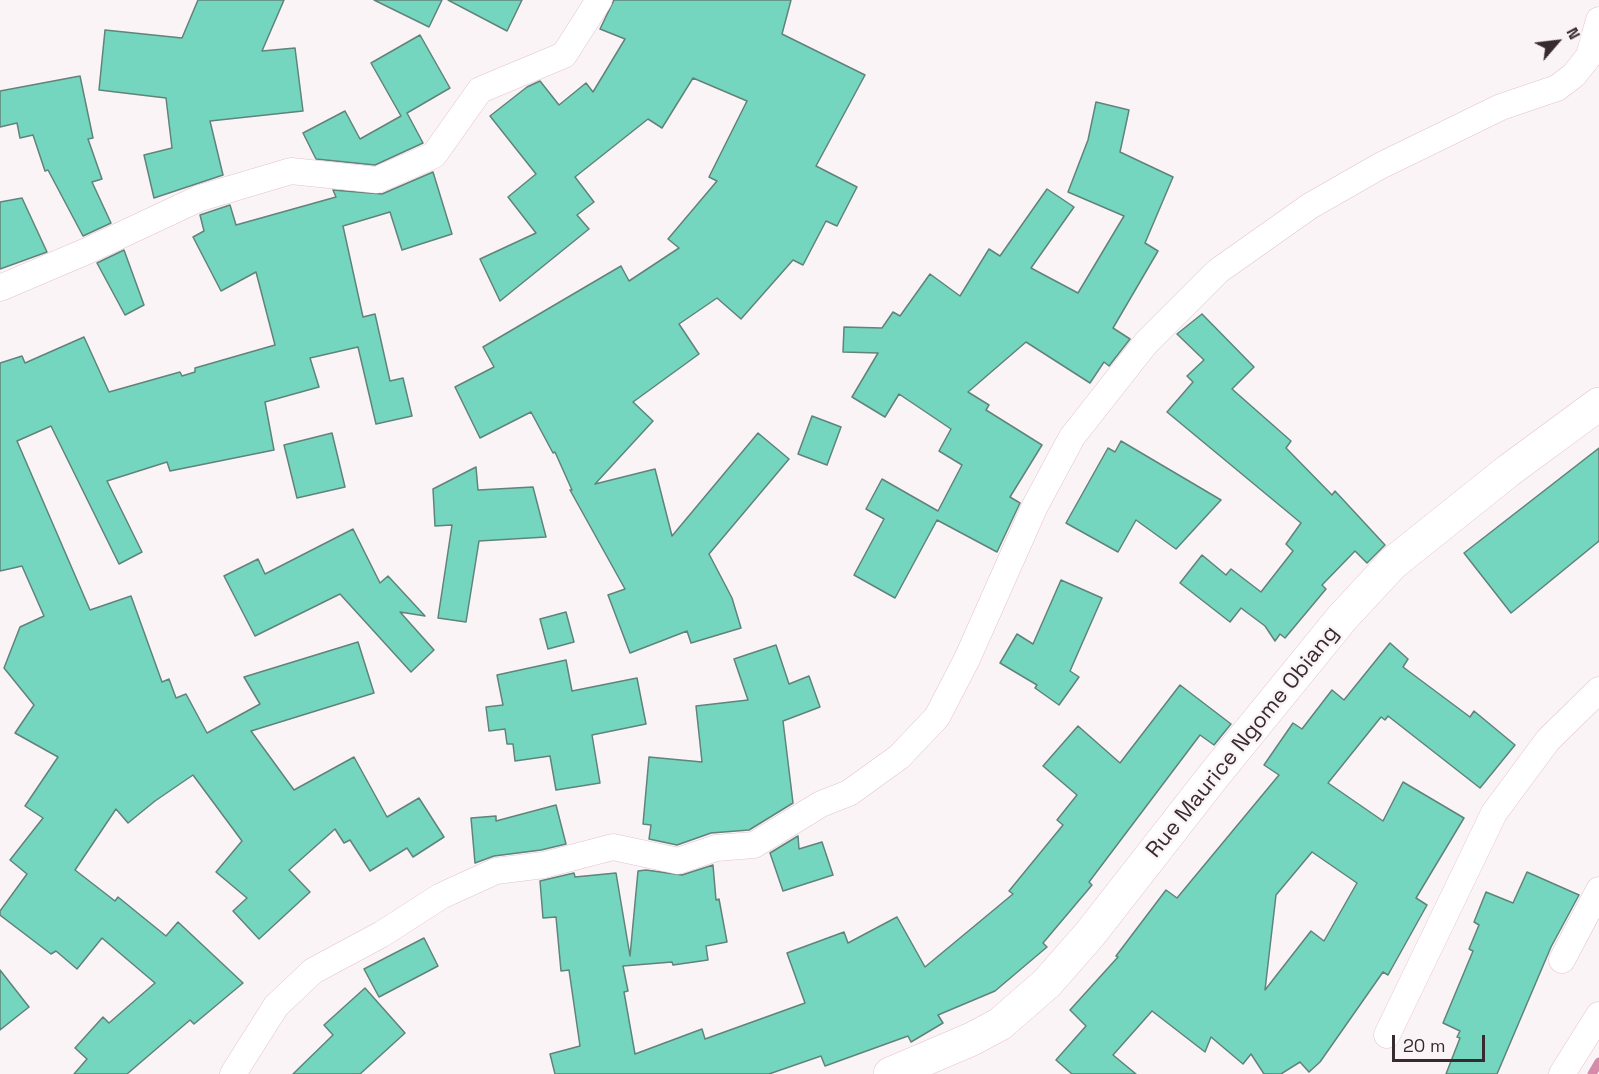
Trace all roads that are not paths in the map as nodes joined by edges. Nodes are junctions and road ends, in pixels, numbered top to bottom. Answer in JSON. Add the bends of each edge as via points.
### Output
{"nodes":[{"id":1,"x":599,"y":0,"type":"edge"},
{"id":2,"x":1599,"y":20,"type":"edge"},
{"id":3,"x":0,"y":288,"type":"edge"},
{"id":4,"x":1599,"y":404,"type":"edge"},
{"id":5,"x":1599,"y":690,"type":"edge"},
{"id":6,"x":1599,"y":890,"type":"edge"},
{"id":7,"x":1562,"y":960,"type":"dead end"},
{"id":8,"x":1599,"y":1015,"type":"edge"},
{"id":9,"x":1386,"y":1035,"type":"dead end"},
{"id":10,"x":233,"y":1074,"type":"edge"},
{"id":11,"x":890,"y":1074,"type":"edge"},
{"id":12,"x":1562,"y":1074,"type":"edge"}],
"edges":[{"from":1,"to":3,"type":"street","via":[[564,55],[480,90],[434,155],[377,180],[291,171],[200,198]]},
{"from":2,"to":10,"type":"street","via":[[1589,56],[1557,88],[1501,107],[1380,166],[1310,206],[1218,271],[1146,344],[1072,437],[1035,506],[937,717],[891,763],[849,793],[821,804],[754,845],[716,848],[678,861],[613,847],[544,865],[496,871],[441,896],[313,971],[276,1006]]},
{"from":4,"to":11,"type":"street","name":"Rue Maurice Ngome Obiang","via":[[1393,563],[1342,618],[1047,983],[1000,1024]]},
{"from":5,"to":9,"type":"street","via":[[1548,740],[1494,813]]},
{"from":6,"to":7,"type":"street"},
{"from":8,"to":12,"type":"street"}]}
